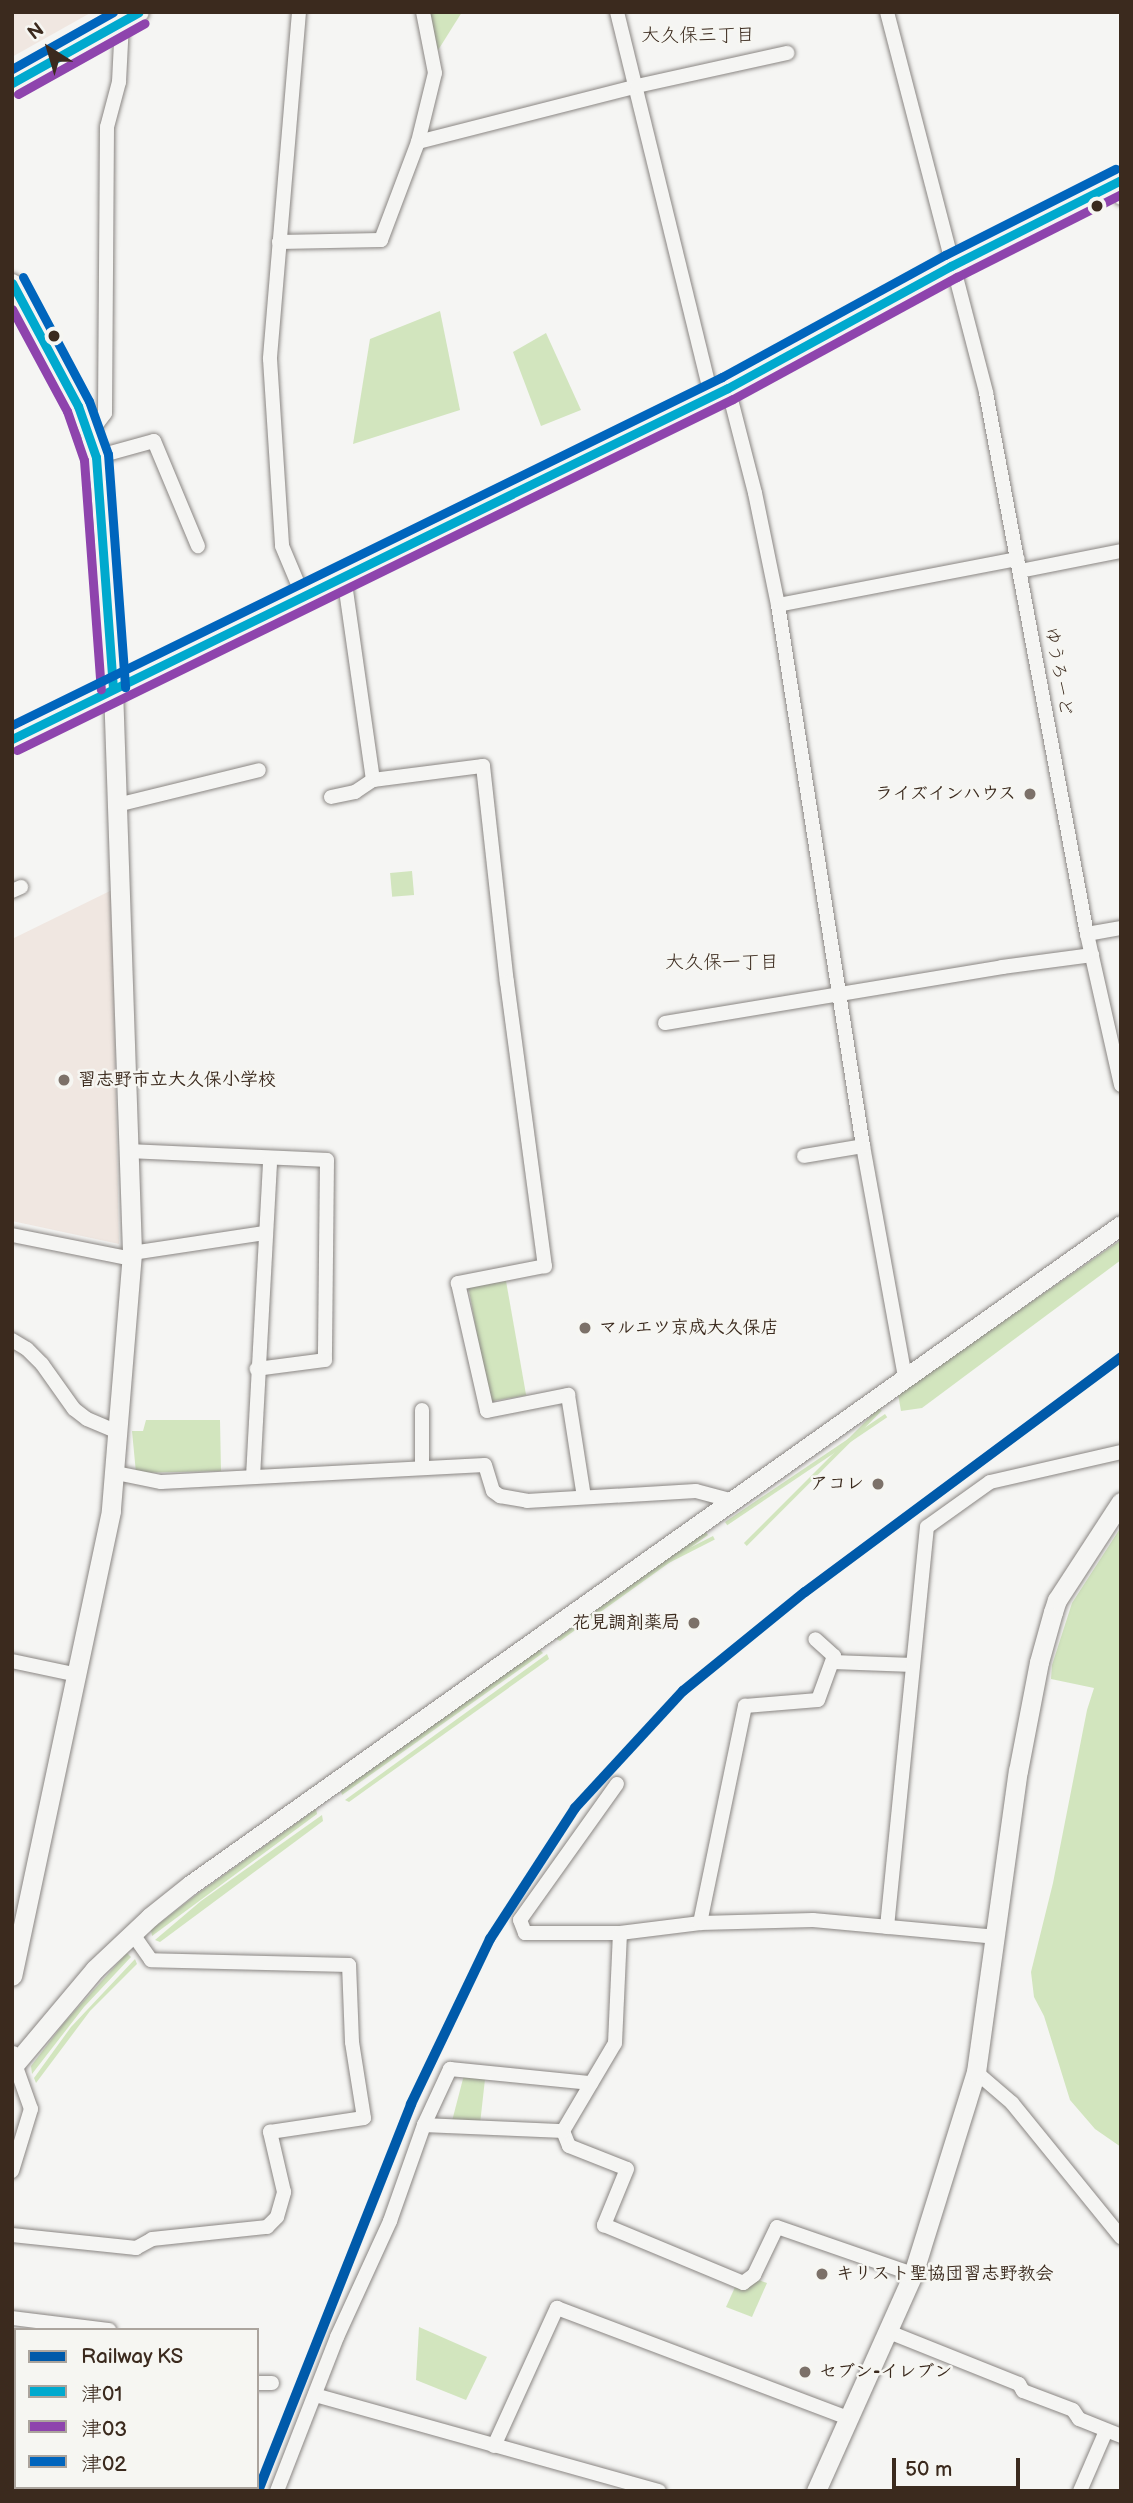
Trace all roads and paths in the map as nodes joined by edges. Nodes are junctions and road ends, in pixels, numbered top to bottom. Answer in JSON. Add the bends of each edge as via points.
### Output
{"nodes":[{"id":1,"x":139,"y":12,"type":"edge"},
{"id":2,"x":299,"y":12,"type":"edge"},
{"id":3,"x":423,"y":12,"type":"edge"},
{"id":4,"x":617,"y":12,"type":"edge"},
{"id":5,"x":887,"y":12,"type":"edge"},
{"id":6,"x":122,"y":22,"type":"junction"},
{"id":7,"x":787,"y":53,"type":"dead end"},
{"id":8,"x":12,"y":83,"type":"edge"},
{"id":9,"x":637,"y":86,"type":"junction"},
{"id":10,"x":418,"y":142,"type":"junction"},
{"id":11,"x":1118,"y":188,"type":"edge"},
{"id":12,"x":279,"y":242,"type":"junction"},
{"id":13,"x":951,"y":266,"type":"junction"},
{"id":14,"x":12,"y":283,"type":"edge"},
{"id":15,"x":720,"y":392,"type":"junction"},
{"id":16,"x":90,"y":433,"type":"junction"},
{"id":17,"x":96,"y":457,"type":"junction"},
{"id":18,"x":198,"y":546,"type":"dead end"},
{"id":19,"x":1121,"y":551,"type":"edge"},
{"id":20,"x":1019,"y":565,"type":"junction"},
{"id":21,"x":344,"y":577,"type":"junction"},
{"id":22,"x":303,"y":596,"type":"junction"},
{"id":23,"x":778,"y":605,"type":"junction"},
{"id":24,"x":113,"y":688,"type":"junction"},
{"id":25,"x":12,"y":739,"type":"edge"},
{"id":26,"x":259,"y":769,"type":"dead end"},
{"id":27,"x":373,"y":780,"type":"junction"},
{"id":28,"x":331,"y":797,"type":"dead end"},
{"id":29,"x":117,"y":806,"type":"junction"},
{"id":30,"x":1121,"y":928,"type":"edge"},
{"id":31,"x":1087,"y":934,"type":"junction"},
{"id":32,"x":1092,"y":955,"type":"junction"},
{"id":33,"x":840,"y":994,"type":"junction"},
{"id":34,"x":665,"y":1023,"type":"dead end"},
{"id":35,"x":1121,"y":1084,"type":"edge"},
{"id":36,"x":863,"y":1146,"type":"junction"},
{"id":37,"x":129,"y":1151,"type":"junction"},
{"id":38,"x":804,"y":1156,"type":"dead end"},
{"id":39,"x":270,"y":1158,"type":"junction"},
{"id":40,"x":1121,"y":1225,"type":"edge"},
{"id":41,"x":264,"y":1233,"type":"junction"},
{"id":42,"x":12,"y":1236,"type":"edge"},
{"id":43,"x":132,"y":1256,"type":"junction"},
{"id":44,"x":12,"y":1340,"type":"edge"},
{"id":45,"x":257,"y":1369,"type":"junction"},
{"id":46,"x":905,"y":1377,"type":"junction"},
{"id":47,"x":422,"y":1410,"type":"dead end"},
{"id":48,"x":117,"y":1432,"type":"junction"},
{"id":49,"x":1121,"y":1452,"type":"edge"},
{"id":50,"x":422,"y":1468,"type":"junction"},
{"id":51,"x":116,"y":1473,"type":"junction"},
{"id":52,"x":253,"y":1477,"type":"junction"},
{"id":53,"x":584,"y":1497,"type":"junction"},
{"id":54,"x":729,"y":1500,"type":"junction"},
{"id":55,"x":1121,"y":1502,"type":"edge"},
{"id":56,"x":815,"y":1639,"type":"dead end"},
{"id":57,"x":12,"y":1661,"type":"edge"},
{"id":58,"x":832,"y":1662,"type":"junction"},
{"id":59,"x":913,"y":1665,"type":"junction"},
{"id":60,"x":78,"y":1675,"type":"junction"},
{"id":61,"x":617,"y":1784,"type":"dead end"},
{"id":62,"x":21,"y":1901,"type":"edge"},
{"id":63,"x":700,"y":1923,"type":"junction"},
{"id":64,"x":887,"y":1927,"type":"junction"},
{"id":65,"x":132,"y":1933,"type":"junction"},
{"id":66,"x":620,"y":1933,"type":"junction"},
{"id":67,"x":997,"y":1937,"type":"junction"},
{"id":68,"x":12,"y":1976,"type":"edge"},
{"id":69,"x":13,"y":2063,"type":"edge"},
{"id":70,"x":976,"y":2072,"type":"junction"},
{"id":71,"x":591,"y":2083,"type":"junction"},
{"id":72,"x":424,"y":2125,"type":"junction"},
{"id":73,"x":563,"y":2131,"type":"junction"},
{"id":74,"x":12,"y":2171,"type":"edge"},
{"id":75,"x":12,"y":2235,"type":"edge"},
{"id":76,"x":1121,"y":2237,"type":"edge"},
{"id":77,"x":913,"y":2274,"type":"junction"},
{"id":78,"x":22,"y":2323,"type":"edge"},
{"id":79,"x":84,"y":2328,"type":"edge"},
{"id":80,"x":889,"y":2332,"type":"junction"},
{"id":81,"x":315,"y":2395,"type":"junction"},
{"id":82,"x":849,"y":2418,"type":"junction"},
{"id":83,"x":1106,"y":2431,"type":"junction"},
{"id":84,"x":1121,"y":2437,"type":"edge"},
{"id":85,"x":494,"y":2446,"type":"junction"},
{"id":86,"x":276,"y":2491,"type":"edge"},
{"id":87,"x":659,"y":2491,"type":"edge"},
{"id":88,"x":816,"y":2491,"type":"edge"},
{"id":89,"x":1080,"y":2491,"type":"edge"}],
"edges":[{"from":1,"to":6,"type":"street"},
{"from":2,"to":12,"type":"street"},
{"from":3,"to":10,"type":"street","via":[[435,73]]},
{"from":4,"to":9,"type":"street"},
{"from":5,"to":13,"type":"street","name":"ゆうろーど"},
{"from":6,"to":8,"type":"street"},
{"from":6,"to":16,"type":"street","via":[[119,82],[107,128],[105,413]]},
{"from":7,"to":9,"type":"street"},
{"from":9,"to":10,"type":"street"},
{"from":9,"to":15,"type":"street"},
{"from":10,"to":12,"type":"street","via":[[381,240]]},
{"from":11,"to":13,"type":"main road"},
{"from":12,"to":22,"type":"street","via":[[270,359],[277,506],[282,546]]},
{"from":13,"to":15,"type":"main road"},
{"from":13,"to":20,"type":"street","name":"ゆうろーど","via":[[986,393]]},
{"from":14,"to":16,"type":"street"},
{"from":15,"to":21,"type":"main road"},
{"from":15,"to":23,"type":"street","via":[[755,493]]},
{"from":16,"to":17,"type":"street"},
{"from":17,"to":18,"type":"street","via":[[154,441]]},
{"from":17,"to":24,"type":"street"},
{"from":19,"to":20,"type":"street"},
{"from":20,"to":23,"type":"street"},
{"from":20,"to":31,"type":"street","name":"ゆうろーど"},
{"from":21,"to":22,"type":"main road"},
{"from":21,"to":27,"type":"street"},
{"from":22,"to":24,"type":"main road"},
{"from":23,"to":33,"type":"street"},
{"from":24,"to":25,"type":"main road"},
{"from":24,"to":29,"type":"street"},
{"from":26,"to":29,"type":"street"},
{"from":27,"to":28,"type":"street","via":[[355,792]]},
{"from":27,"to":53,"type":"street","via":[[483,766],[545,1266],[458,1283],[487,1411],[568,1395]]},
{"from":29,"to":37,"type":"street"},
{"from":30,"to":31,"type":"street"},
{"from":31,"to":32,"type":"street","name":"ゆうろーど"},
{"from":32,"to":33,"type":"street"},
{"from":32,"to":35,"type":"street","name":"ゆうろーど"},
{"from":33,"to":34,"type":"street"},
{"from":33,"to":36,"type":"street"},
{"from":36,"to":38,"type":"street"},
{"from":36,"to":46,"type":"street"},
{"from":37,"to":39,"type":"street"},
{"from":37,"to":43,"type":"street"},
{"from":39,"to":41,"type":"street"},
{"from":39,"to":45,"type":"street","via":[[327,1160],[325,1360]]},
{"from":40,"to":46,"type":"street"},
{"from":41,"to":43,"type":"street"},
{"from":41,"to":45,"type":"street"},
{"from":42,"to":43,"type":"street"},
{"from":43,"to":48,"type":"street"},
{"from":44,"to":48,"type":"street","via":[[42,1364],[74,1409]]},
{"from":45,"to":52,"type":"street"},
{"from":46,"to":54,"type":"street"},
{"from":47,"to":50,"type":"street"},
{"from":48,"to":51,"type":"street"},
{"from":49,"to":59,"type":"street","via":[[990,1482],[927,1527]]},
{"from":50,"to":52,"type":"street"},
{"from":50,"to":53,"type":"street","via":[[485,1465],[487,1482],[500,1496],[527,1501]]},
{"from":51,"to":52,"type":"street","via":[[161,1482]]},
{"from":51,"to":60,"type":"street"},
{"from":53,"to":54,"type":"street","via":[[696,1491]]},
{"from":54,"to":65,"type":"street","via":[[190,1885]]},
{"from":55,"to":67,"type":"street","via":[[1053,1612],[1018,1771]]},
{"from":56,"to":58,"type":"street","via":[[834,1656]]},
{"from":57,"to":60,"type":"street"},
{"from":58,"to":59,"type":"street"},
{"from":58,"to":63,"type":"street","via":[[818,1700],[745,1706]]},
{"from":59,"to":64,"type":"street"},
{"from":60,"to":62,"type":"street"},
{"from":61,"to":66,"type":"street","via":[[520,1920],[525,1933]]},
{"from":62,"to":68,"type":"street"},
{"from":63,"to":64,"type":"street","via":[[813,1920]]},
{"from":63,"to":66,"type":"street"},
{"from":64,"to":67,"type":"street"},
{"from":65,"to":69,"type":"street"},
{"from":65,"to":75,"type":"street","via":[[151,1960],[349,1965],[352,2042],[364,2118],[270,2132],[284,2192],[277,2217],[267,2227],[152,2239],[136,2248]]},
{"from":66,"to":71,"type":"street","via":[[615,2043]]},
{"from":67,"to":70,"type":"street"},
{"from":69,"to":74,"type":"street","via":[[31,2109]]},
{"from":70,"to":76,"type":"street","via":[[1012,2103]]},
{"from":70,"to":77,"type":"street"},
{"from":71,"to":72,"type":"street","via":[[450,2069]]},
{"from":71,"to":73,"type":"street"},
{"from":72,"to":73,"type":"street"},
{"from":72,"to":81,"type":"street","via":[[390,2221]]},
{"from":73,"to":77,"type":"street","via":[[569,2146],[627,2169],[604,2225],[743,2283],[754,2275],[777,2227]]},
{"from":77,"to":80,"type":"street"},
{"from":78,"to":79,"type":"street"},
{"from":80,"to":82,"type":"street"},
{"from":80,"to":83,"type":"street","via":[[1019,2384],[1023,2391],[1073,2410],[1079,2419]]},
{"from":81,"to":85,"type":"street"},
{"from":81,"to":86,"type":"street"},
{"from":82,"to":85,"type":"street","via":[[557,2308]]},
{"from":82,"to":88,"type":"street"},
{"from":83,"to":84,"type":"street"},
{"from":83,"to":89,"type":"street"},
{"from":85,"to":87,"type":"street"}]}
